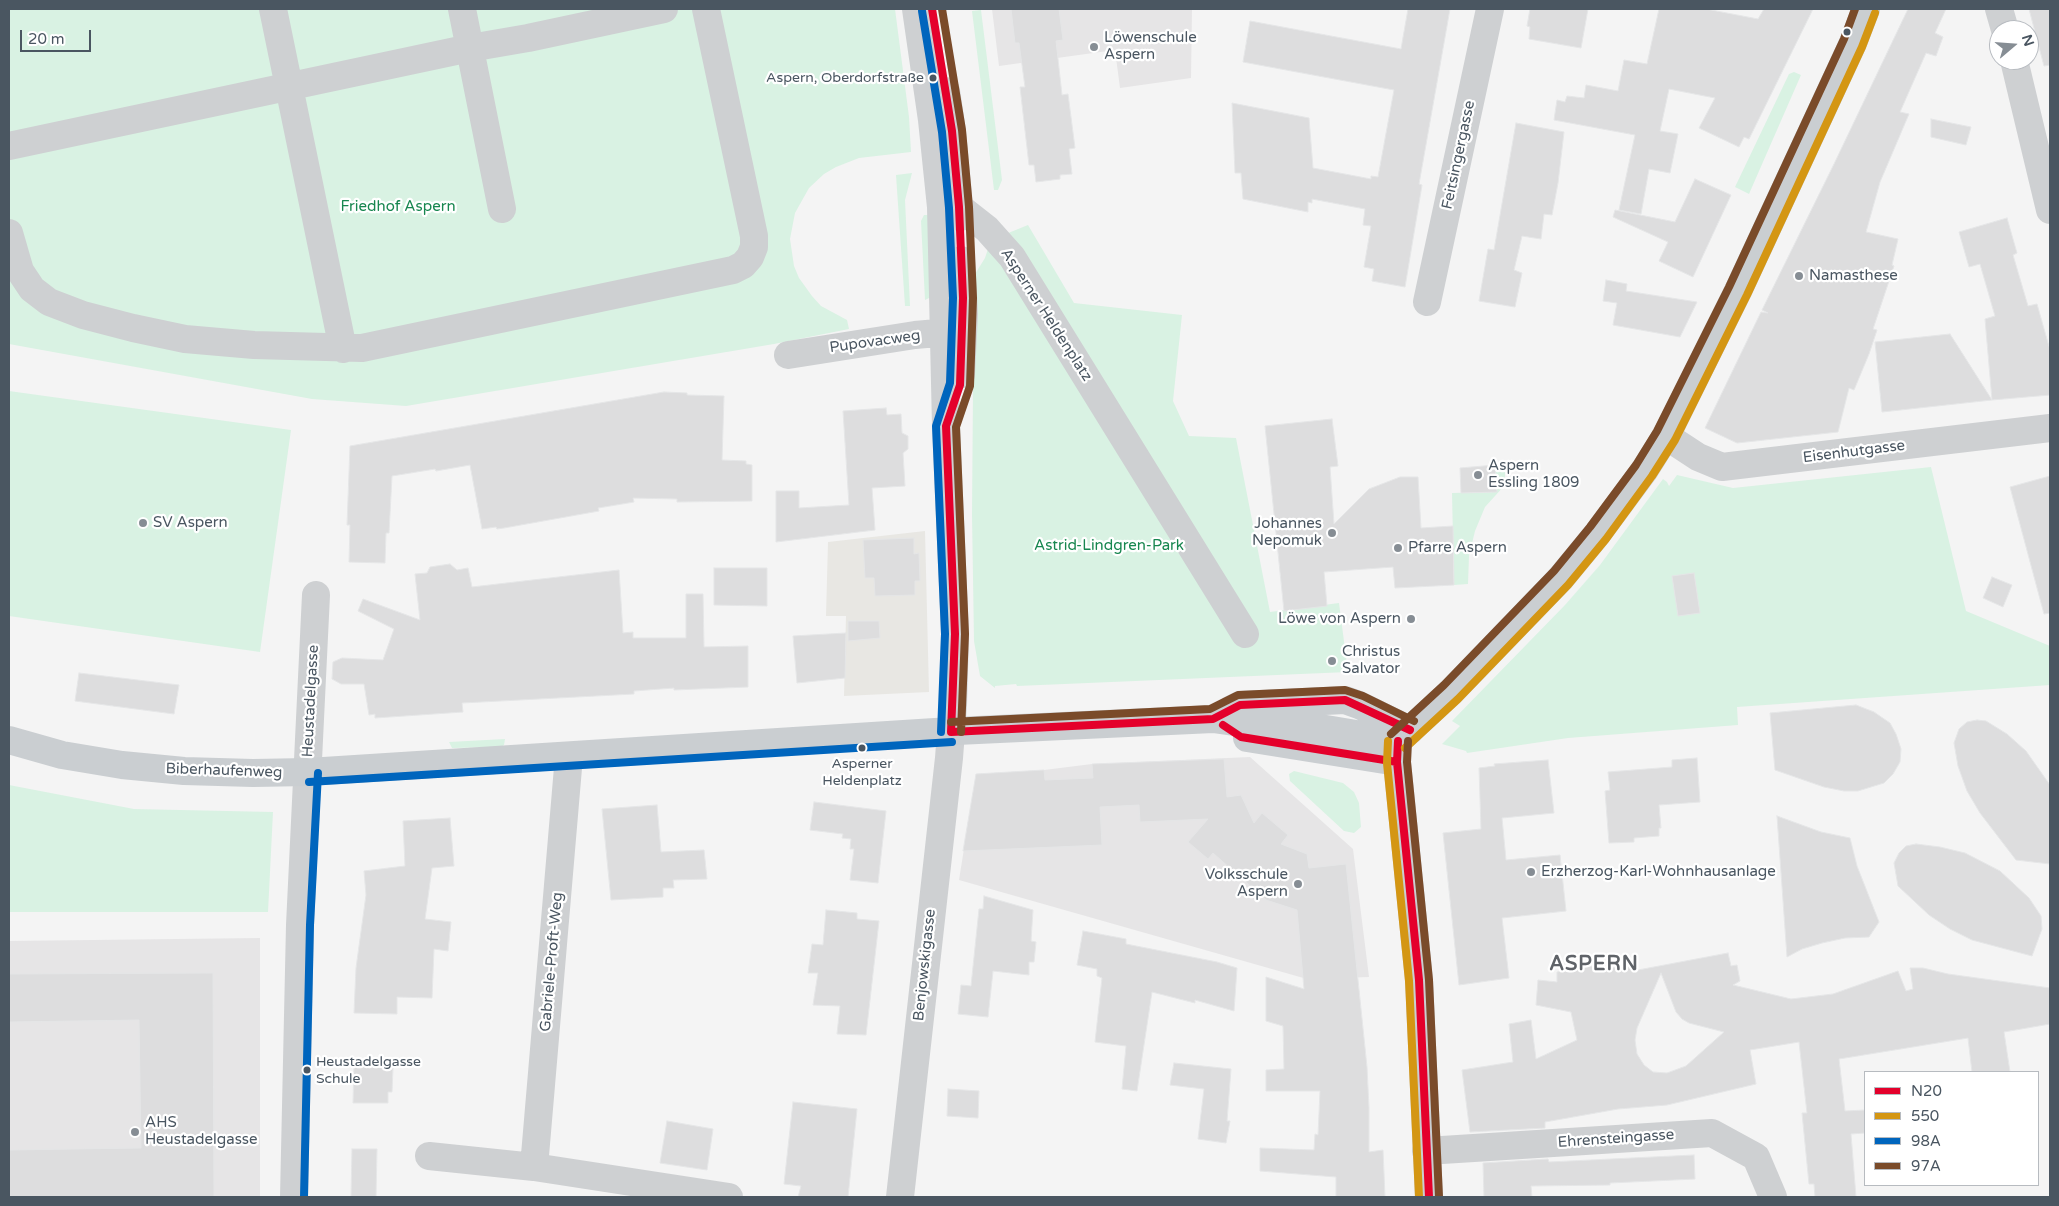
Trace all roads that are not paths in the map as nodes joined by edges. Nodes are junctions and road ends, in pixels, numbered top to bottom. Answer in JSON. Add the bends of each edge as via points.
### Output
{"nodes":[{"id":1,"x":273,"y":9,"type":"edge"},
{"id":2,"x":462,"y":9,"type":"edge"},
{"id":3,"x":664,"y":9,"type":"edge"},
{"id":4,"x":706,"y":9,"type":"edge"},
{"id":5,"x":916,"y":9,"type":"edge"},
{"id":6,"x":932,"y":9,"type":"edge"},
{"id":7,"x":1490,"y":9,"type":"edge"},
{"id":8,"x":1866,"y":9,"type":"edge"},
{"id":9,"x":470,"y":48,"type":"junction"},
{"id":10,"x":2017,"y":70,"type":"edge"},
{"id":11,"x":289,"y":86,"type":"junction"},
{"id":12,"x":9,"y":146,"type":"edge"},
{"id":13,"x":2045,"y":164,"type":"edge"},
{"id":14,"x":950,"y":207,"type":"junction"},
{"id":15,"x":502,"y":208,"type":"dead end"},
{"id":16,"x":2050,"y":210,"type":"edge"},
{"id":17,"x":9,"y":233,"type":"edge"},
{"id":18,"x":1427,"y":302,"type":"dead end"},
{"id":19,"x":953,"y":332,"type":"junction"},
{"id":20,"x":343,"y":349,"type":"junction"},
{"id":21,"x":788,"y":355,"type":"dead end"},
{"id":22,"x":2050,"y":428,"type":"edge"},
{"id":23,"x":1666,"y":436,"type":"junction"},
{"id":24,"x":316,"y":595,"type":"dead end"},
{"id":25,"x":1245,"y":634,"type":"dead end"},
{"id":26,"x":951,"y":732,"type":"junction"},
{"id":27,"x":9,"y":740,"type":"edge"},
{"id":28,"x":1402,"y":744,"type":"junction"},
{"id":29,"x":569,"y":756,"type":"junction"},
{"id":30,"x":308,"y":772,"type":"junction"},
{"id":31,"x":1426,"y":1151,"type":"junction"},
{"id":32,"x":428,"y":1156,"type":"dead end"},
{"id":33,"x":534,"y":1167,"type":"junction"},
{"id":34,"x":294,"y":1197,"type":"edge"},
{"id":35,"x":729,"y":1197,"type":"edge"},
{"id":36,"x":900,"y":1197,"type":"edge"},
{"id":37,"x":1429,"y":1197,"type":"edge"},
{"id":38,"x":1773,"y":1197,"type":"edge"}],
"edges":[{"from":1,"to":11,"type":"street"},
{"from":2,"to":9,"type":"street"},
{"from":3,"to":9,"type":"street"},
{"from":4,"to":20,"type":"street","via":[[754,236],[752,252],[743,265],[662,286],[362,348]]},
{"from":5,"to":14,"type":"street","via":[[932,120]]},
{"from":6,"to":14,"type":"street","via":[[952,131]]},
{"from":7,"to":18,"type":"street","name":"Feitsingergasse"},
{"from":8,"to":23,"type":"main road","via":[[1738,291]]},
{"from":9,"to":11,"type":"street"},
{"from":9,"to":15,"type":"street"},
{"from":10,"to":13,"type":"street"},
{"from":11,"to":12,"type":"street"},
{"from":11,"to":20,"type":"street"},
{"from":13,"to":16,"type":"street"},
{"from":14,"to":19,"type":"street"},
{"from":14,"to":19,"type":"street","via":[[963,298]]},
{"from":14,"to":25,"type":"street","name":"Asperner Heldenplatz","via":[[987,229],[1012,257]]},
{"from":17,"to":20,"type":"street","via":[[25,280],[40,296],[59,306],[133,328],[186,339],[254,346]]},
{"from":19,"to":21,"type":"street","name":"Pupovacweg"},
{"from":19,"to":26,"type":"street","via":[[960,385],[946,426],[955,634]]},
{"from":22,"to":23,"type":"street","name":"Eisenhutgasse","via":[[1722,467],[1698,457]]},
{"from":23,"to":28,"type":"main road","via":[[1644,471],[1561,578]]},
{"from":24,"to":30,"type":"street","name":"Heustadelgasse"},
{"from":26,"to":28,"type":"main road","via":[[1213,719],[1241,724],[1291,724]]},
{"from":26,"to":29,"type":"main road","name":"Biberhaufenweg"},
{"from":26,"to":36,"type":"street","name":"Benjowskigasse"},
{"from":27,"to":30,"type":"main road","name":"Biberhaufenweg","via":[[62,755],[184,772]]},
{"from":28,"to":31,"type":"main road","via":[[1419,980]]},
{"from":29,"to":30,"type":"main road","name":"Biberhaufenweg"},
{"from":29,"to":33,"type":"street","name":"Gabriele-Proft-Weg"},
{"from":30,"to":34,"type":"street","name":"Heustadelgasse","via":[[300,925]]},
{"from":31,"to":37,"type":"main road"},
{"from":31,"to":38,"type":"street","name":"Ehrensteingasse","via":[[1712,1133],[1756,1157]]},
{"from":32,"to":33,"type":"street"},
{"from":33,"to":35,"type":"street"}]}
